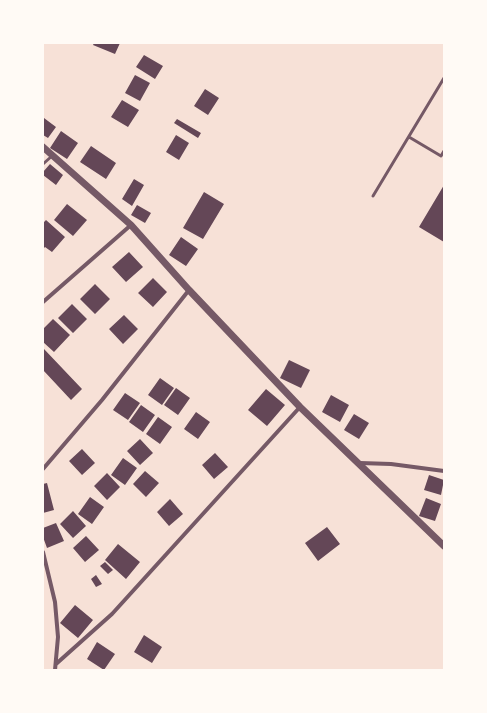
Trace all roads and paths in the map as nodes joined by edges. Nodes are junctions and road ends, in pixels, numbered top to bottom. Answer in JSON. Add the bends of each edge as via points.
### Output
{"nodes":[{"id":1,"x":444,"y":78,"type":"edge"},
{"id":2,"x":409,"y":137,"type":"junction"},
{"id":3,"x":43,"y":147,"type":"edge"},
{"id":4,"x":444,"y":151,"type":"edge"},
{"id":5,"x":53,"y":156,"type":"junction"},
{"id":6,"x":43,"y":164,"type":"edge"},
{"id":7,"x":373,"y":196,"type":"dead end"},
{"id":8,"x":131,"y":225,"type":"junction"},
{"id":9,"x":189,"y":290,"type":"junction"},
{"id":10,"x":43,"y":302,"type":"edge"},
{"id":11,"x":300,"y":407,"type":"junction"},
{"id":12,"x":359,"y":463,"type":"junction"},
{"id":13,"x":43,"y":469,"type":"edge"},
{"id":14,"x":444,"y":471,"type":"edge"},
{"id":15,"x":444,"y":546,"type":"edge"},
{"id":16,"x":43,"y":552,"type":"edge"},
{"id":17,"x":56,"y":664,"type":"junction"},
{"id":18,"x":55,"y":670,"type":"edge"}],
"edges":[{"from":1,"to":2,"type":"lane"},
{"from":2,"to":4,"type":"lane","via":[[441,156]]},
{"from":2,"to":7,"type":"lane"},
{"from":3,"to":5,"type":"street"},
{"from":5,"to":6,"type":"lane"},
{"from":5,"to":8,"type":"street"},
{"from":8,"to":9,"type":"street"},
{"from":8,"to":10,"type":"street"},
{"from":9,"to":11,"type":"street"},
{"from":9,"to":13,"type":"street","via":[[102,400]]},
{"from":11,"to":12,"type":"street"},
{"from":11,"to":17,"type":"street","via":[[112,614]]},
{"from":12,"to":14,"type":"street","via":[[397,464]]},
{"from":12,"to":15,"type":"street"},
{"from":16,"to":17,"type":"street","via":[[55,602],[58,637]]},
{"from":17,"to":18,"type":"street"}]}
